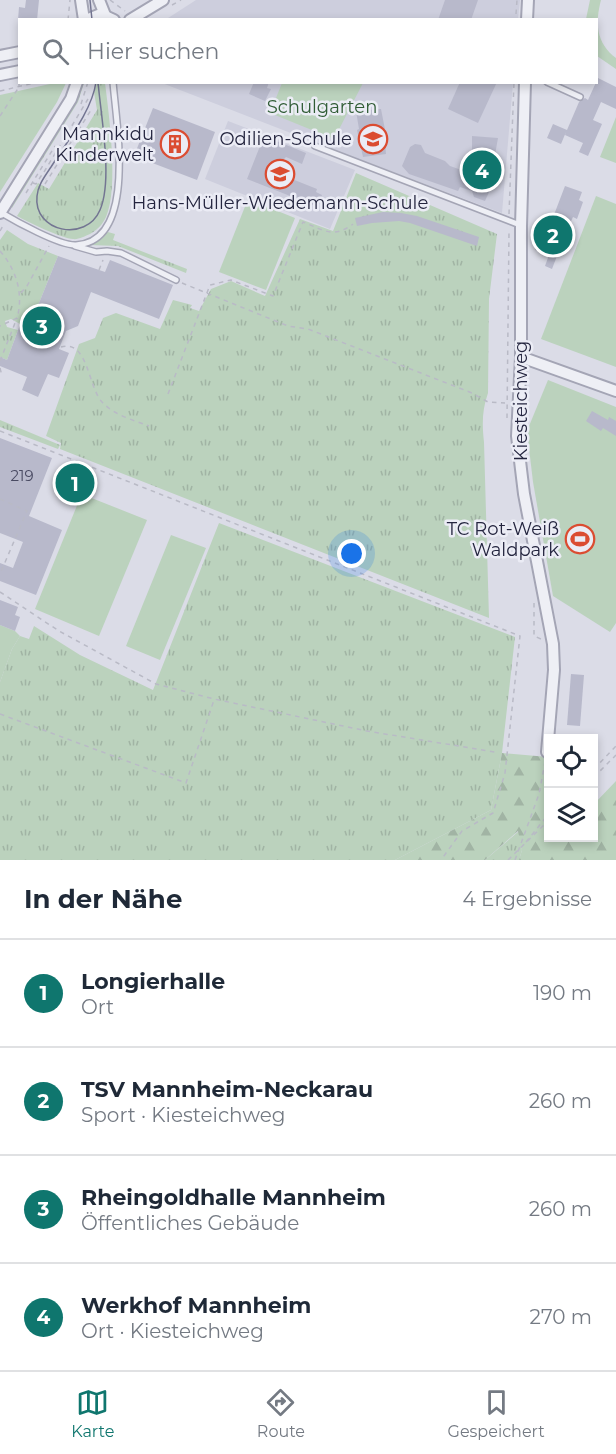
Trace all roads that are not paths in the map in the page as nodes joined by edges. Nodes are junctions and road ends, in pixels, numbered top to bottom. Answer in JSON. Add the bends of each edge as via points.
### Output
{"nodes":[{"id":1,"x":81,"y":0,"type":"edge"},
{"id":2,"x":99,"y":0,"type":"edge"},
{"id":3,"x":163,"y":0,"type":"edge"},
{"id":4,"x":528,"y":0,"type":"edge"},
{"id":5,"x":110,"y":17,"type":"edge"},
{"id":6,"x":85,"y":18,"type":"edge"},
{"id":7,"x":89,"y":18,"type":"edge"},
{"id":8,"x":133,"y":18,"type":"edge"},
{"id":9,"x":527,"y":18,"type":"edge"},
{"id":10,"x":18,"y":52,"type":"edge"},
{"id":11,"x":0,"y":56,"type":"edge"},
{"id":12,"x":18,"y":71,"type":"edge"},
{"id":13,"x":0,"y":75,"type":"edge"},
{"id":14,"x":76,"y":84,"type":"edge"},
{"id":15,"x":112,"y":84,"type":"edge"},
{"id":16,"x":525,"y":84,"type":"edge"},
{"id":17,"x":551,"y":84,"type":"edge"},
{"id":18,"x":580,"y":97,"type":"dead end"},
{"id":19,"x":315,"y":146,"type":"dead end"},
{"id":20,"x":0,"y":212,"type":"edge"},
{"id":21,"x":521,"y":226,"type":"junction"},
{"id":22,"x":74,"y":245,"type":"junction"},
{"id":23,"x":176,"y":280,"type":"road end"},
{"id":24,"x":521,"y":357,"type":"junction"},
{"id":25,"x":616,"y":391,"type":"edge"},
{"id":26,"x":549,"y":734,"type":"edge"}],
"edges":[{"from":1,"to":6,"type":"street"},
{"from":2,"to":5,"type":"street"},
{"from":3,"to":8,"type":"street"},
{"from":4,"to":9,"type":"street"},
{"from":5,"to":7,"type":"street"},
{"from":10,"to":11,"type":"street"},
{"from":12,"to":13,"type":"street"},
{"from":14,"to":20,"type":"street","via":[[71,99]]},
{"from":15,"to":22,"type":"lane","via":[[119,172],[113,214],[99,235]]},
{"from":16,"to":21,"type":"street","name":"Kiesteichweg"},
{"from":17,"to":18,"type":"lane"},
{"from":19,"to":21,"type":"lane"},
{"from":20,"to":22,"type":"lane","via":[[26,227]]},
{"from":21,"to":24,"type":"street","name":"Kiesteichweg"},
{"from":22,"to":23,"type":"lane","via":[[96,252],[121,253]]},
{"from":24,"to":25,"type":"street"},
{"from":24,"to":26,"type":"street","name":"Kiesteichweg","via":[[517,436],[520,463],[553,644]]}]}
